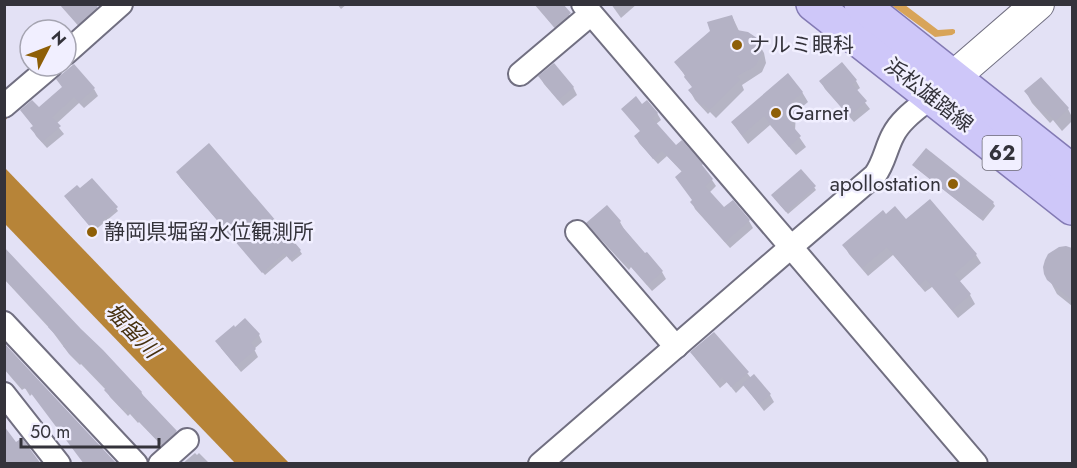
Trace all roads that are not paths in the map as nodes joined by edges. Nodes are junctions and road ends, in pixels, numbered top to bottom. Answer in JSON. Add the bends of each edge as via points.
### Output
{"nodes":[{"id":1,"x":122,"y":4,"type":"edge"},
{"id":2,"x":813,"y":4,"type":"edge"},
{"id":3,"x":861,"y":4,"type":"edge"},
{"id":4,"x":1038,"y":4,"type":"edge"},
{"id":5,"x":587,"y":9,"type":"edge"},
{"id":6,"x":78,"y":42,"type":"edge"},
{"id":7,"x":520,"y":74,"type":"dead end"},
{"id":8,"x":37,"y":78,"type":"edge"},
{"id":9,"x":942,"y":87,"type":"junction"},
{"id":10,"x":4,"y":106,"type":"edge"},
{"id":11,"x":1072,"y":171,"type":"edge"},
{"id":12,"x":1072,"y":208,"type":"edge"},
{"id":13,"x":577,"y":232,"type":"dead end"},
{"id":14,"x":791,"y":248,"type":"junction"},
{"id":15,"x":4,"y":323,"type":"edge"},
{"id":16,"x":675,"y":347,"type":"junction"},
{"id":17,"x":4,"y":394,"type":"edge"},
{"id":18,"x":187,"y":440,"type":"dead end"},
{"id":19,"x":59,"y":464,"type":"edge"},
{"id":20,"x":136,"y":464,"type":"edge"},
{"id":21,"x":160,"y":464,"type":"edge"},
{"id":22,"x":540,"y":464,"type":"edge"},
{"id":23,"x":976,"y":464,"type":"edge"}],
"edges":[{"from":1,"to":6,"type":"street"},
{"from":2,"to":9,"type":"main road","name":"浜松雄踏線","number":"62"},
{"from":3,"to":9,"type":"main road","name":"浜松雄踏線","number":"62"},
{"from":4,"to":9,"type":"street"},
{"from":5,"to":7,"type":"street"},
{"from":5,"to":14,"type":"street"},
{"from":8,"to":10,"type":"street"},
{"from":9,"to":11,"type":"main road","name":"浜松雄踏線","number":"62"},
{"from":9,"to":12,"type":"main road","name":"浜松雄踏線","number":"62"},
{"from":9,"to":14,"type":"street","via":[[896,129],[875,175]]},
{"from":13,"to":16,"type":"street"},
{"from":14,"to":16,"type":"street"},
{"from":14,"to":23,"type":"street"},
{"from":15,"to":20,"type":"street"},
{"from":16,"to":22,"type":"street"},
{"from":17,"to":19,"type":"street"},
{"from":18,"to":21,"type":"street"}]}
